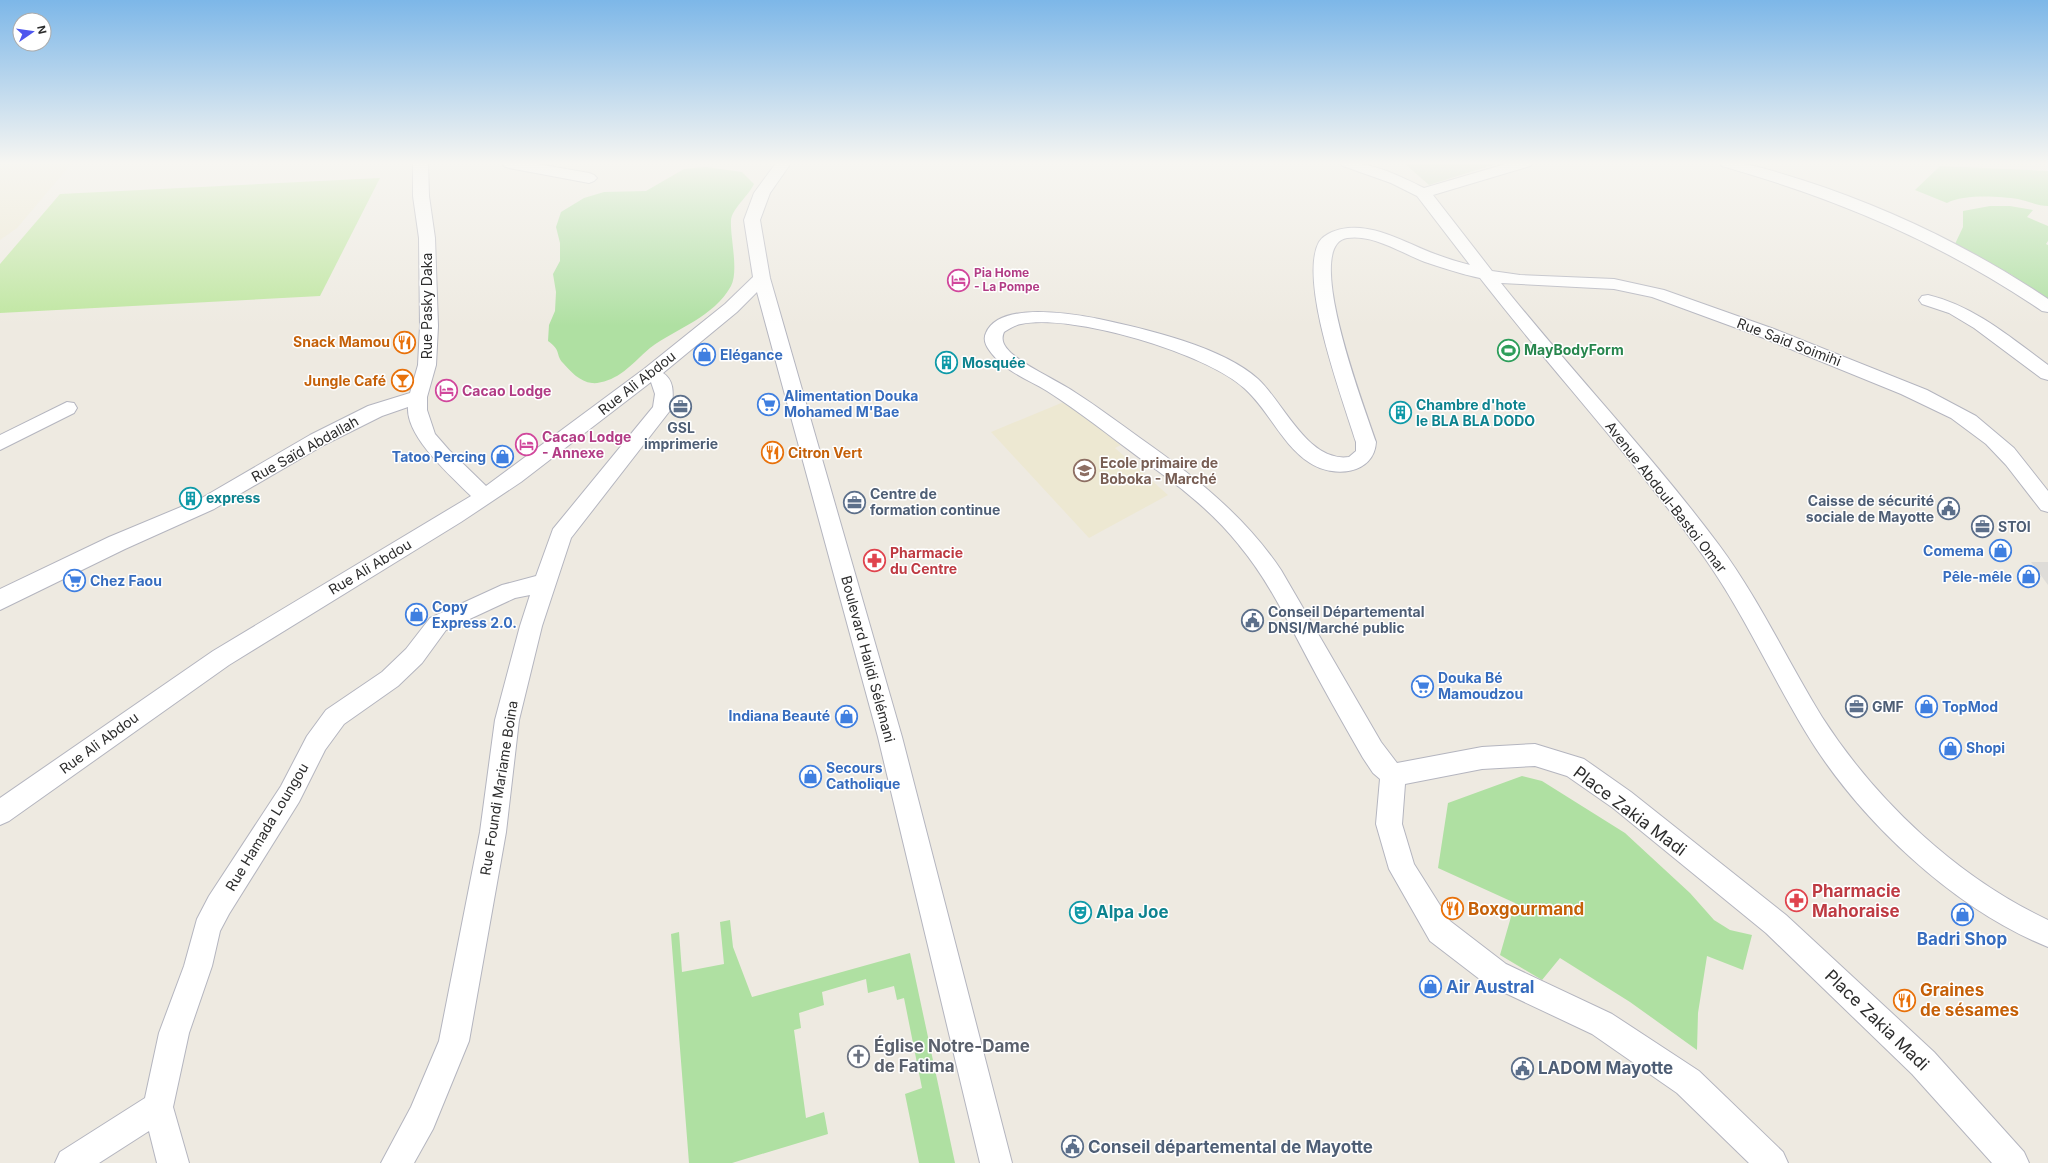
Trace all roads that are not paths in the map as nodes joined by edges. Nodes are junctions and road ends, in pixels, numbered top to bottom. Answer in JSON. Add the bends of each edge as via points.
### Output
{"nodes":[{"id":1,"x":424,"y":217,"type":"edge"},
{"id":2,"x":753,"y":217,"type":"edge"},
{"id":3,"x":1442,"y":217,"type":"edge"},
{"id":4,"x":1883,"y":217,"type":"edge"},
{"id":5,"x":1487,"y":275,"type":"junction"},
{"id":6,"x":762,"y":278,"type":"junction"},
{"id":7,"x":1928,"y":300,"type":"dead end"},
{"id":8,"x":768,"y":303,"type":"junction"},
{"id":9,"x":2048,"y":307,"type":"edge"},
{"id":10,"x":731,"y":308,"type":"junction"},
{"id":11,"x":651,"y":373,"type":"junction"},
{"id":12,"x":2048,"y":374,"type":"edge"},
{"id":13,"x":418,"y":397,"type":"junction"},
{"id":14,"x":67,"y":408,"type":"dead end"},
{"id":15,"x":0,"y":443,"type":"edge"},
{"id":16,"x":484,"y":496,"type":"junction"},
{"id":17,"x":2048,"y":505,"type":"edge"},
{"id":18,"x":544,"y":583,"type":"junction"},
{"id":19,"x":1,"y":598,"type":"edge"},
{"id":20,"x":1393,"y":775,"type":"junction"},
{"id":21,"x":0,"y":813,"type":"edge"},
{"id":22,"x":2048,"y":934,"type":"edge"},
{"id":23,"x":158,"y":1107,"type":"junction"},
{"id":24,"x":71,"y":1163,"type":"edge"},
{"id":25,"x":173,"y":1163,"type":"edge"},
{"id":26,"x":397,"y":1163,"type":"edge"},
{"id":27,"x":996,"y":1163,"type":"edge"},
{"id":28,"x":1772,"y":1163,"type":"edge"},
{"id":29,"x":2013,"y":1163,"type":"edge"}],
"edges":[{"from":1,"to":13,"type":"street","name":"Rue Pasky Daka","via":[[427,238],[429,326],[427,365]]},
{"from":2,"to":6,"type":"street","name":"Boulevard Halidi Sélémani"},
{"from":3,"to":5,"type":"street","name":"Avenue Abdoul-Bastoi Omar"},
{"from":4,"to":9,"type":"street","via":[[1940,242],[1984,265]]},
{"from":5,"to":17,"type":"street","name":"Rue Said Soimihi","via":[[1504,279],[1601,282],[1634,287],[1677,299],[1812,350],[1937,403],[1966,420],[2000,446]]},
{"from":5,"to":20,"type":"street","name":"Rue Said Soimihi","via":[[1444,263],[1370,234],[1343,234],[1333,237],[1326,243],[1321,254],[1326,302],[1341,365],[1367,450],[1363,458],[1348,464],[1335,464],[1317,458],[1296,437],[1249,380],[1229,366],[1196,352],[1113,328],[1047,318],[1012,320],[998,328],[993,338],[997,349],[1007,359],[1078,403],[1191,486],[1222,512],[1246,537],[1284,592],[1372,750]]},
{"from":5,"to":22,"type":"street","name":"Avenue Abdoul-Bastoi Omar","via":[[1711,550],[1756,620],[1814,725],[1843,767],[1904,832],[1960,881],[2002,910]]},
{"from":6,"to":8,"type":"street","name":"Boulevard Halidi Sélémani"},
{"from":6,"to":10,"type":"street","name":"Rue Ali Abdou"},
{"from":7,"to":12,"type":"street","via":[[1955,309],[1980,324]]},
{"from":8,"to":10,"type":"street"},
{"from":8,"to":27,"type":"street","name":"Boulevard Halidi Sélémani","via":[[888,729]]},
{"from":10,"to":11,"type":"street","name":"Rue Ali Abdou"},
{"from":11,"to":16,"type":"street","name":"Rue Ali Abdou","via":[[514,477]]},
{"from":11,"to":18,"type":"street","name":"Rue Foundi Mariame Boina","via":[[662,381],[662,408],[561,535]]},
{"from":13,"to":16,"type":"street","name":"Rue Pasky Daka","via":[[417,410],[426,436],[442,456]]},
{"from":13,"to":19,"type":"street","name":"Rue Saïd Abdallah","via":[[375,411],[317,440],[207,504]]},
{"from":14,"to":15,"type":"street"},
{"from":16,"to":21,"type":"street","name":"Rue Ali Abdou","via":[[221,658]]},
{"from":18,"to":23,"type":"street","name":"Rue Hamada Loungou","via":[[510,591],[438,624],[414,656],[390,679],[335,717],[316,743],[290,794],[207,928],[198,966],[174,1033]]},
{"from":18,"to":26,"type":"street","name":"Rue Foundi Mariame Boina","via":[[507,720],[493,832],[454,1041],[422,1118]]},
{"from":20,"to":28,"type":"street","via":[[1389,824],[1402,869],[1440,931],[1496,974],[1602,1024],[1688,1082]]},
{"from":20,"to":29,"type":"street","name":"Place Zakia Madi","via":[[1482,758],[1535,755],[1575,767],[1622,800],[1776,924],[1923,1063]]},
{"from":23,"to":24,"type":"street"},
{"from":23,"to":25,"type":"street","name":"Rue Hamada Loungou"}]}
